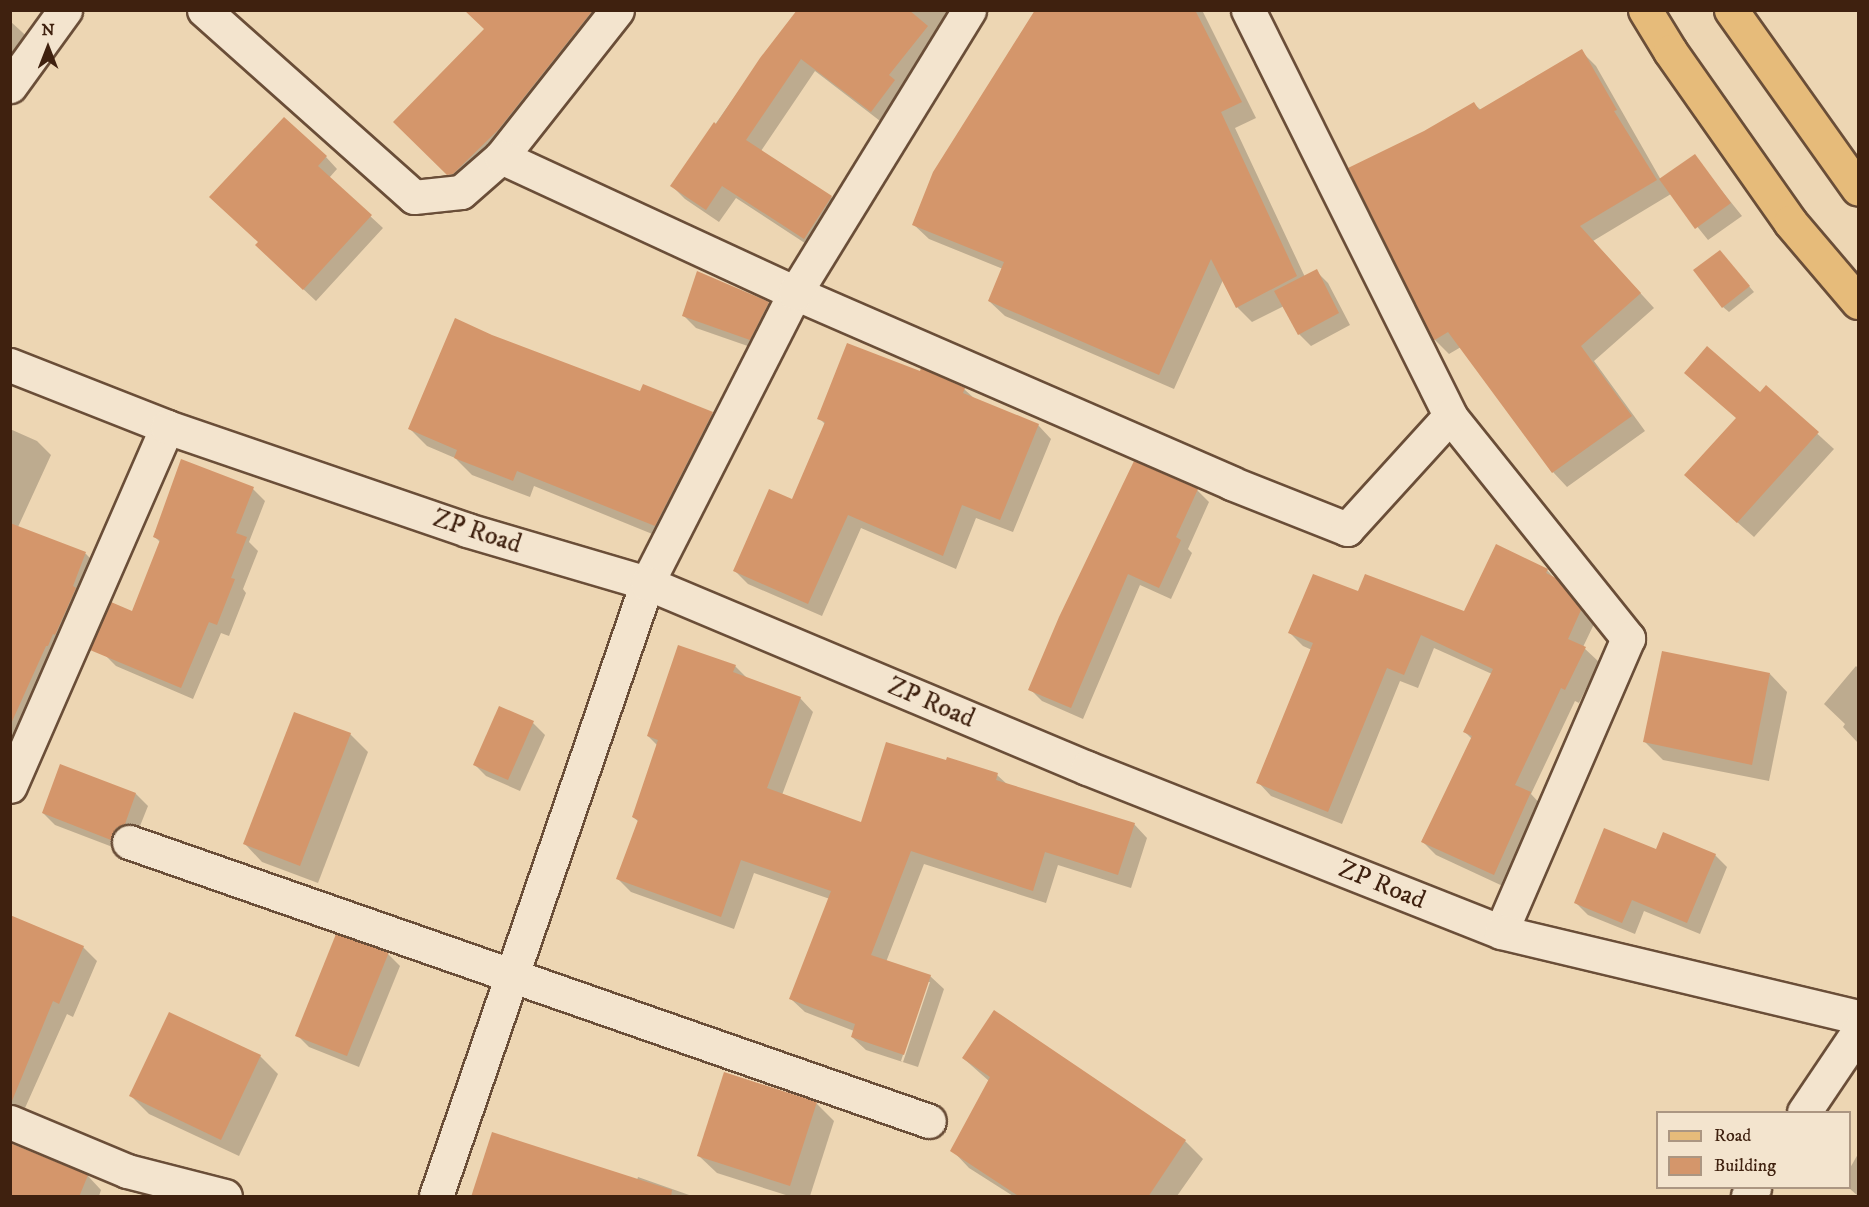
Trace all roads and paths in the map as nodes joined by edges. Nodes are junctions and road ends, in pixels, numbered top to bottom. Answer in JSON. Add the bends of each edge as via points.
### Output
{"nodes":[{"id":1,"x":65,"y":10,"type":"edge"},
{"id":2,"x":204,"y":10,"type":"edge"},
{"id":3,"x":617,"y":10,"type":"edge"},
{"id":4,"x":969,"y":10,"type":"edge"},
{"id":5,"x":1248,"y":10,"type":"edge"},
{"id":6,"x":1645,"y":10,"type":"edge"},
{"id":7,"x":1731,"y":10,"type":"edge"},
{"id":8,"x":10,"y":86,"type":"edge"},
{"id":9,"x":501,"y":157,"type":"junction"},
{"id":10,"x":1858,"y":189,"type":"edge"},
{"id":11,"x":795,"y":293,"type":"junction"},
{"id":12,"x":1858,"y":302,"type":"edge"},
{"id":13,"x":10,"y":365,"type":"edge"},
{"id":14,"x":1450,"y":416,"type":"junction"},
{"id":15,"x":167,"y":427,"type":"junction"},
{"id":16,"x":647,"y":584,"type":"junction"},
{"id":17,"x":10,"y":786,"type":"edge"},
{"id":18,"x":129,"y":842,"type":"dead end"},
{"id":19,"x":1501,"y":932,"type":"junction"},
{"id":20,"x":511,"y":975,"type":"junction"},
{"id":21,"x":1858,"y":1017,"type":"edge"},
{"id":22,"x":1858,"y":1032,"type":"edge"},
{"id":23,"x":1805,"y":1111,"type":"edge"},
{"id":24,"x":10,"y":1122,"type":"edge"},
{"id":25,"x":929,"y":1122,"type":"dead end"},
{"id":26,"x":225,"y":1197,"type":"edge"},
{"id":27,"x":436,"y":1197,"type":"edge"}],
"edges":[{"from":1,"to":8,"type":"street"},
{"from":2,"to":9,"type":"street","via":[[414,198],[461,192]]},
{"from":3,"to":9,"type":"street"},
{"from":4,"to":11,"type":"street"},
{"from":5,"to":14,"type":"street"},
{"from":6,"to":12,"type":"main road","via":[[1790,222]]},
{"from":7,"to":10,"type":"main road"},
{"from":9,"to":11,"type":"street"},
{"from":11,"to":14,"type":"street","via":[[1231,483],[1347,529]]},
{"from":11,"to":16,"type":"street"},
{"from":13,"to":15,"type":"street","name":"ZP Road"},
{"from":14,"to":19,"type":"street","via":[[1628,638]]},
{"from":15,"to":16,"type":"street","name":"ZP Road","via":[[467,530]]},
{"from":15,"to":17,"type":"street"},
{"from":16,"to":19,"type":"street","name":"ZP Road","via":[[1088,768]]},
{"from":16,"to":20,"type":"street"},
{"from":18,"to":20,"type":"street"},
{"from":19,"to":21,"type":"street","name":"ZP Road"},
{"from":20,"to":25,"type":"street"},
{"from":20,"to":27,"type":"street"},
{"from":22,"to":23,"type":"street"},
{"from":24,"to":26,"type":"street","via":[[127,1171]]}]}
